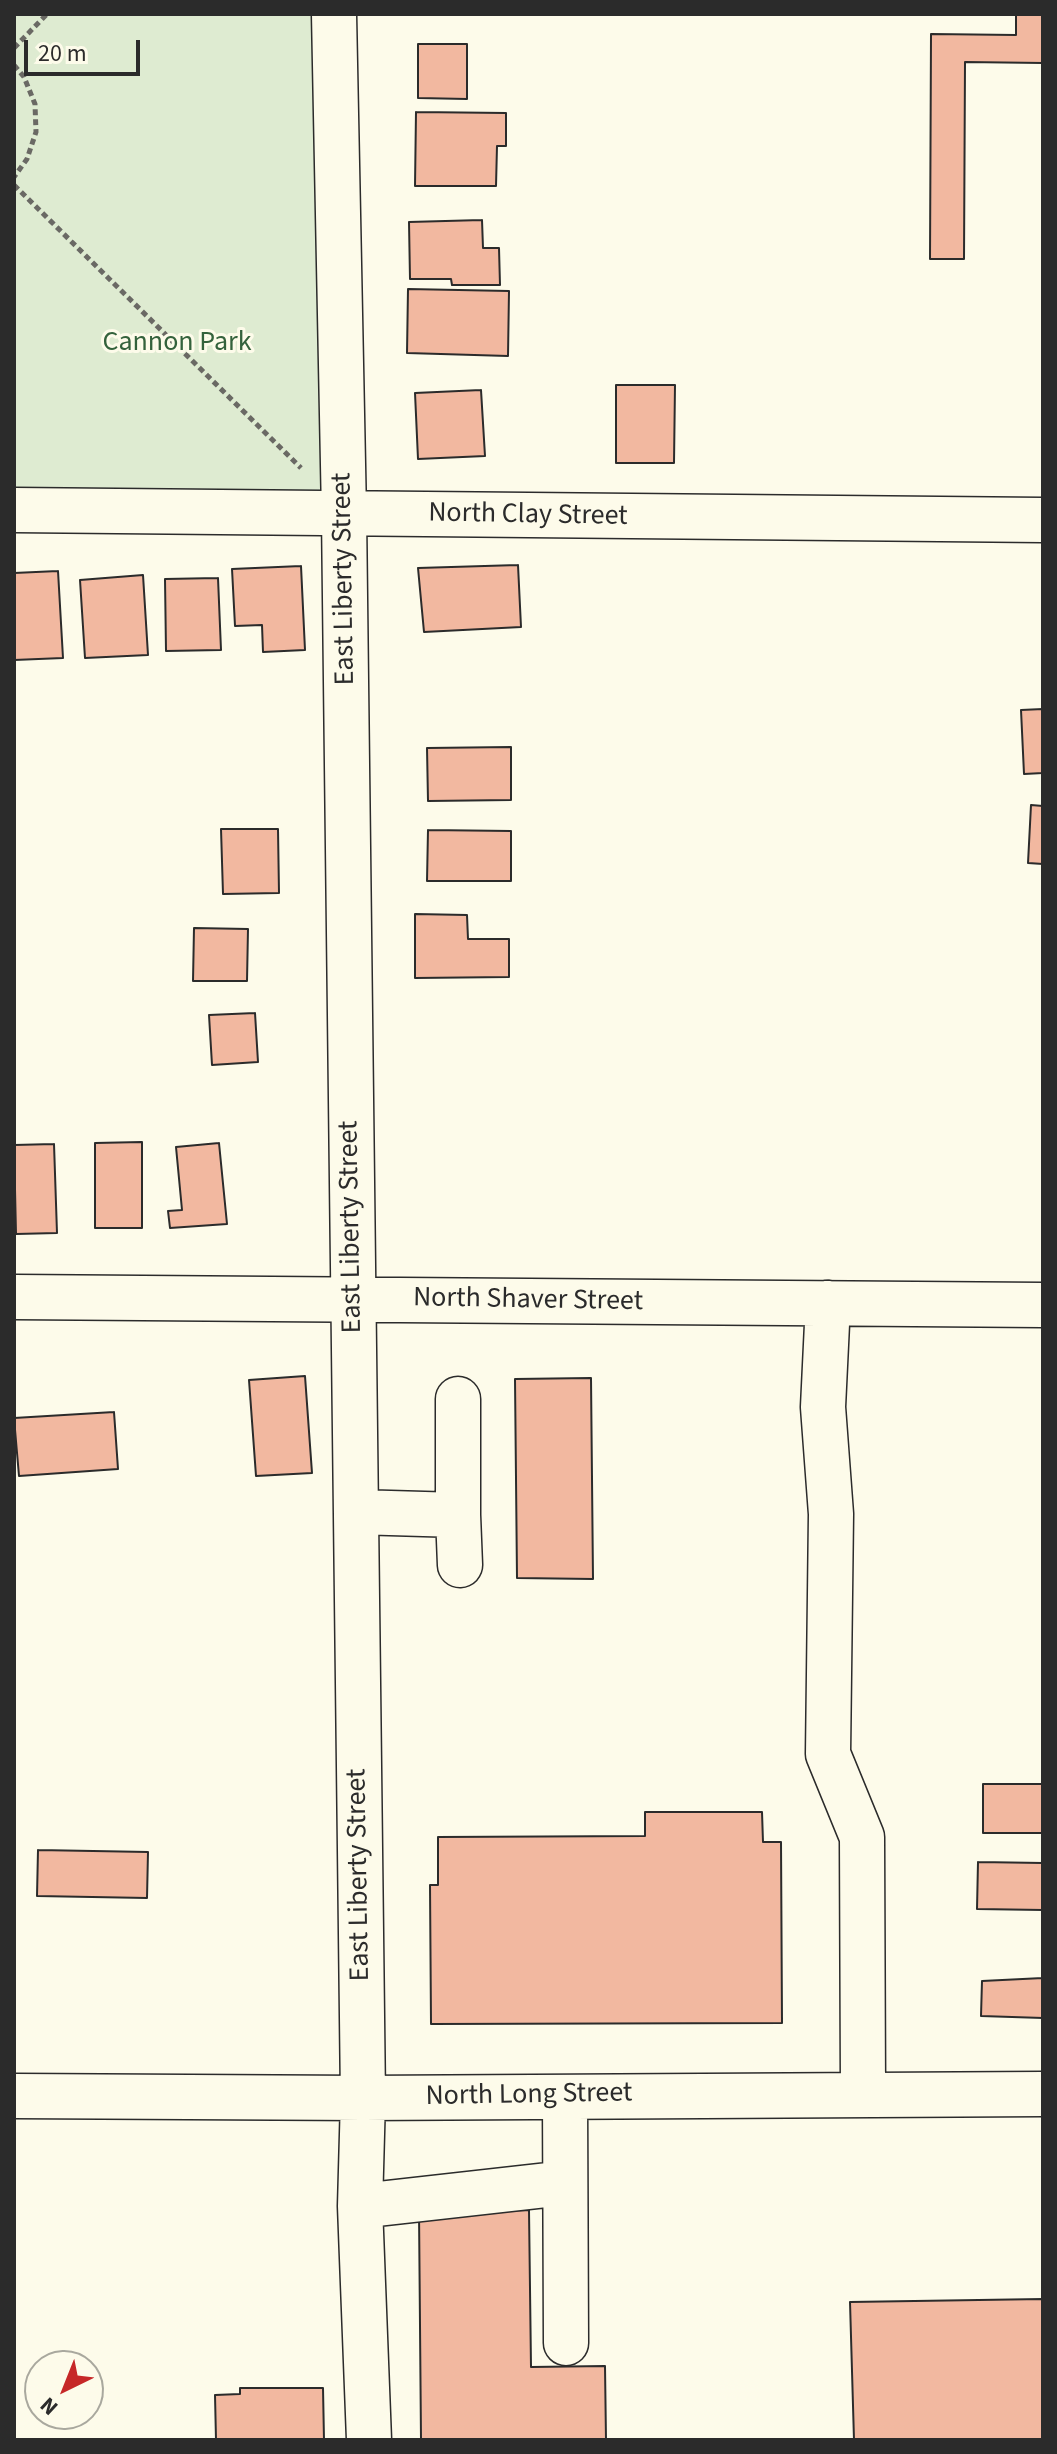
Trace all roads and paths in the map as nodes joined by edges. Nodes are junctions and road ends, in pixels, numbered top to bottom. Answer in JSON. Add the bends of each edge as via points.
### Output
{"nodes":[{"id":1,"x":47,"y":14,"type":"edge"},
{"id":2,"x":334,"y":14,"type":"edge"},
{"id":3,"x":14,"y":48,"type":"edge"},
{"id":4,"x":14,"y":65,"type":"edge"},
{"id":5,"x":14,"y":177,"type":"edge"},
{"id":6,"x":14,"y":185,"type":"edge"},
{"id":7,"x":310,"y":477,"type":"dead end"},
{"id":8,"x":14,"y":510,"type":"edge"},
{"id":9,"x":344,"y":514,"type":"junction"},
{"id":10,"x":1043,"y":520,"type":"edge"},
{"id":11,"x":14,"y":1297,"type":"edge"},
{"id":12,"x":352,"y":1300,"type":"junction"},
{"id":13,"x":828,"y":1303,"type":"junction"},
{"id":14,"x":1043,"y":1305,"type":"edge"},
{"id":15,"x":458,"y":1399,"type":"dead end"},
{"id":16,"x":356,"y":1512,"type":"junction"},
{"id":17,"x":458,"y":1515,"type":"junction"},
{"id":18,"x":460,"y":1565,"type":"dead end"},
{"id":19,"x":863,"y":2092,"type":"junction"},
{"id":20,"x":1043,"y":2094,"type":"edge"},
{"id":21,"x":14,"y":2096,"type":"edge"},
{"id":22,"x":363,"y":2098,"type":"junction"},
{"id":23,"x":565,"y":2098,"type":"junction"},
{"id":24,"x":565,"y":2183,"type":"junction"},
{"id":25,"x":360,"y":2206,"type":"junction"},
{"id":26,"x":566,"y":2343,"type":"dead end"},
{"id":27,"x":369,"y":2440,"type":"edge"}],
"edges":[{"from":1,"to":3,"type":"path"},
{"from":2,"to":9,"type":"street","name":"East Liberty Street"},
{"from":4,"to":5,"type":"path","via":[[35,104],[36,132]]},
{"from":6,"to":7,"type":"path"},
{"from":8,"to":9,"type":"street","name":"North Clay Street"},
{"from":9,"to":10,"type":"street","name":"North Clay Street"},
{"from":9,"to":12,"type":"street","name":"East Liberty Street"},
{"from":11,"to":12,"type":"street","name":"North Shaver Street"},
{"from":12,"to":13,"type":"street","name":"North Shaver Street"},
{"from":12,"to":16,"type":"street","name":"East Liberty Street"},
{"from":13,"to":14,"type":"street","name":"North Shaver Street"},
{"from":13,"to":19,"type":"street","via":[[823,1407],[831,1514],[828,1754],[862,1837]]},
{"from":15,"to":17,"type":"street"},
{"from":16,"to":17,"type":"street"},
{"from":16,"to":22,"type":"street","name":"East Liberty Street"},
{"from":17,"to":18,"type":"street"},
{"from":19,"to":20,"type":"street","name":"North Long Street"},
{"from":19,"to":23,"type":"street","name":"North Long Street"},
{"from":21,"to":22,"type":"street","name":"North Long Street"},
{"from":22,"to":23,"type":"street","name":"North Long Street"},
{"from":22,"to":25,"type":"street","name":"East Liberty Street"},
{"from":23,"to":24,"type":"street"},
{"from":24,"to":25,"type":"street"},
{"from":24,"to":26,"type":"street"},
{"from":25,"to":27,"type":"street","name":"East Liberty Street"}]}
